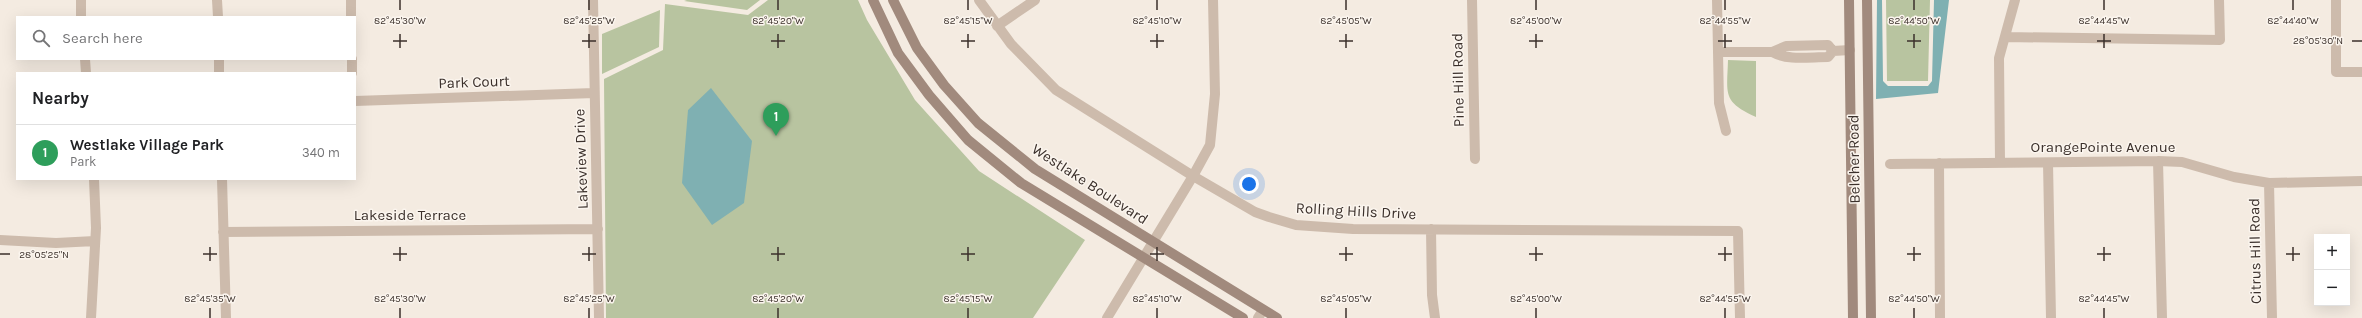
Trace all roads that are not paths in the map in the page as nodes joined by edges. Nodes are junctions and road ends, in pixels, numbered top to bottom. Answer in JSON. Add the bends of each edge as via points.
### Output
{"nodes":[{"id":1,"x":81,"y":0,"type":"edge"},
{"id":2,"x":217,"y":0,"type":"edge"},
{"id":3,"x":351,"y":0,"type":"edge"},
{"id":4,"x":593,"y":0,"type":"edge"},
{"id":5,"x":873,"y":0,"type":"edge"},
{"id":6,"x":892,"y":0,"type":"edge"},
{"id":7,"x":979,"y":0,"type":"edge"},
{"id":8,"x":1035,"y":0,"type":"edge"},
{"id":9,"x":1213,"y":0,"type":"edge"},
{"id":10,"x":1472,"y":0,"type":"edge"},
{"id":11,"x":1717,"y":0,"type":"edge"},
{"id":12,"x":1849,"y":0,"type":"edge"},
{"id":13,"x":1867,"y":0,"type":"edge"},
{"id":14,"x":2015,"y":0,"type":"edge"},
{"id":15,"x":2219,"y":0,"type":"edge"},
{"id":16,"x":2336,"y":0,"type":"edge"},
{"id":17,"x":82,"y":16,"type":"edge"},
{"id":18,"x":218,"y":16,"type":"edge"},
{"id":19,"x":352,"y":16,"type":"edge"},
{"id":20,"x":997,"y":26,"type":"junction"},
{"id":21,"x":2006,"y":37,"type":"junction"},
{"id":22,"x":1795,"y":46,"type":"junction"},
{"id":23,"x":1850,"y":50,"type":"junction"},
{"id":24,"x":1868,"y":50,"type":"junction"},
{"id":25,"x":1833,"y":51,"type":"junction"},
{"id":26,"x":1718,"y":52,"type":"junction"},
{"id":27,"x":1772,"y":52,"type":"junction"},
{"id":28,"x":1795,"y":58,"type":"junction"},
{"id":29,"x":85,"y":60,"type":"edge"},
{"id":30,"x":219,"y":60,"type":"edge"},
{"id":31,"x":352,"y":60,"type":"edge"},
{"id":32,"x":86,"y":72,"type":"edge"},
{"id":33,"x":219,"y":72,"type":"edge"},
{"id":34,"x":352,"y":72,"type":"edge"},
{"id":35,"x":2362,"y":72,"type":"edge"},
{"id":36,"x":594,"y":93,"type":"junction"},
{"id":37,"x":356,"y":101,"type":"edge"},
{"id":38,"x":1726,"y":131,"type":"dead end"},
{"id":39,"x":1475,"y":159,"type":"dead end"},
{"id":40,"x":2158,"y":160,"type":"junction"},
{"id":41,"x":2000,"y":162,"type":"junction"},
{"id":42,"x":2048,"y":163,"type":"junction"},
{"id":43,"x":1890,"y":164,"type":"dead end"},
{"id":44,"x":1939,"y":164,"type":"junction"},
{"id":45,"x":1193,"y":176,"type":"junction"},
{"id":46,"x":94,"y":180,"type":"edge"},
{"id":47,"x":222,"y":180,"type":"edge"},
{"id":48,"x":2362,"y":181,"type":"edge"},
{"id":49,"x":2269,"y":183,"type":"junction"},
{"id":50,"x":598,"y":229,"type":"junction"},
{"id":51,"x":1431,"y":229,"type":"junction"},
{"id":52,"x":223,"y":232,"type":"junction"},
{"id":53,"x":0,"y":240,"type":"edge"},
{"id":54,"x":95,"y":241,"type":"junction"},
{"id":55,"x":1153,"y":242,"type":"junction"},
{"id":56,"x":1143,"y":259,"type":"junction"},
{"id":57,"x":1261,"y":314,"type":"edge"},
{"id":58,"x":91,"y":318,"type":"edge"},
{"id":59,"x":226,"y":318,"type":"edge"},
{"id":60,"x":599,"y":318,"type":"edge"},
{"id":61,"x":1107,"y":318,"type":"edge"},
{"id":62,"x":1243,"y":318,"type":"edge"},
{"id":63,"x":1277,"y":318,"type":"edge"},
{"id":64,"x":1435,"y":318,"type":"edge"},
{"id":65,"x":1740,"y":318,"type":"edge"},
{"id":66,"x":1853,"y":318,"type":"edge"},
{"id":67,"x":1871,"y":318,"type":"edge"},
{"id":68,"x":1940,"y":318,"type":"edge"},
{"id":69,"x":2051,"y":318,"type":"edge"},
{"id":70,"x":2162,"y":318,"type":"edge"},
{"id":71,"x":2272,"y":318,"type":"edge"}],
"edges":[{"from":1,"to":17,"type":"street"},
{"from":2,"to":18,"type":"street"},
{"from":3,"to":19,"type":"street"},
{"from":4,"to":36,"type":"street","name":"Lakeview Drive"},
{"from":5,"to":56,"type":"street","via":[[898,53],[929,95],[968,140],[1021,183]]},
{"from":6,"to":55,"type":"street","name":"Westlake Boulevard","via":[[917,48],[944,85],[978,123],[1035,169]]},
{"from":7,"to":20,"type":"street","name":"Rolling Hills Drive"},
{"from":8,"to":20,"type":"street"},
{"from":9,"to":45,"type":"street","via":[[1215,94],[1210,145]]},
{"from":10,"to":39,"type":"street","name":"Pine Hill Road"},
{"from":11,"to":26,"type":"street"},
{"from":12,"to":23,"type":"street","name":"Belcher Road"},
{"from":13,"to":24,"type":"street","name":"Belcher Road"},
{"from":14,"to":21,"type":"street"},
{"from":15,"to":21,"type":"street","via":[[2220,40]]},
{"from":16,"to":35,"type":"street","via":[[2336,72]]},
{"from":20,"to":45,"type":"street","name":"Rolling Hills Drive","via":[[1030,65],[1056,90]]},
{"from":21,"to":41,"type":"street","via":[[1999,58]]},
{"from":22,"to":25,"type":"street","via":[[1828,45]]},
{"from":22,"to":27,"type":"street","via":[[1779,48]]},
{"from":22,"to":28,"type":"street"},
{"from":23,"to":24,"type":"street"},
{"from":23,"to":25,"type":"street"},
{"from":23,"to":66,"type":"street","name":"Belcher Road"},
{"from":24,"to":67,"type":"street","name":"Belcher Road"},
{"from":25,"to":28,"type":"street","via":[[1828,57]]},
{"from":26,"to":27,"type":"street"},
{"from":26,"to":38,"type":"street","via":[[1719,104]]},
{"from":27,"to":28,"type":"street","via":[[1778,56]]},
{"from":29,"to":32,"type":"street"},
{"from":30,"to":33,"type":"street"},
{"from":31,"to":34,"type":"street"},
{"from":36,"to":37,"type":"street","name":"Park Court"},
{"from":36,"to":50,"type":"street","name":"Lakeview Drive"},
{"from":40,"to":42,"type":"street","name":"OrangePointe Avenue"},
{"from":40,"to":49,"type":"street","name":"OrangePointe Avenue","via":[[2182,162],[2234,177]]},
{"from":40,"to":70,"type":"street"},
{"from":41,"to":42,"type":"street","name":"OrangePointe Avenue"},
{"from":41,"to":44,"type":"street","name":"OrangePointe Avenue"},
{"from":42,"to":69,"type":"street"},
{"from":43,"to":44,"type":"street","name":"OrangePointe Avenue"},
{"from":44,"to":68,"type":"street"},
{"from":45,"to":51,"type":"street","name":"Rolling Hills Drive","via":[[1255,212],[1296,225],[1353,229]]},
{"from":45,"to":55,"type":"street"},
{"from":46,"to":54,"type":"street"},
{"from":47,"to":52,"type":"street"},
{"from":48,"to":49,"type":"street","name":"OrangePointe Avenue"},
{"from":49,"to":71,"type":"street","name":"Citrus Hill Road"},
{"from":50,"to":52,"type":"street","name":"Lakeside Terrace"},
{"from":50,"to":60,"type":"street","name":"Lakeview Drive"},
{"from":51,"to":64,"type":"street"},
{"from":51,"to":65,"type":"street","name":"Rolling Hills Drive","via":[[1738,231]]},
{"from":52,"to":59,"type":"street"},
{"from":53,"to":54,"type":"street","via":[[56,243]]},
{"from":54,"to":58,"type":"street"},
{"from":55,"to":56,"type":"street"},
{"from":55,"to":57,"type":"street","name":"Westlake Boulevard"},
{"from":56,"to":61,"type":"street"},
{"from":56,"to":62,"type":"street"},
{"from":57,"to":63,"type":"street","name":"Westlake Boulevard"}]}
